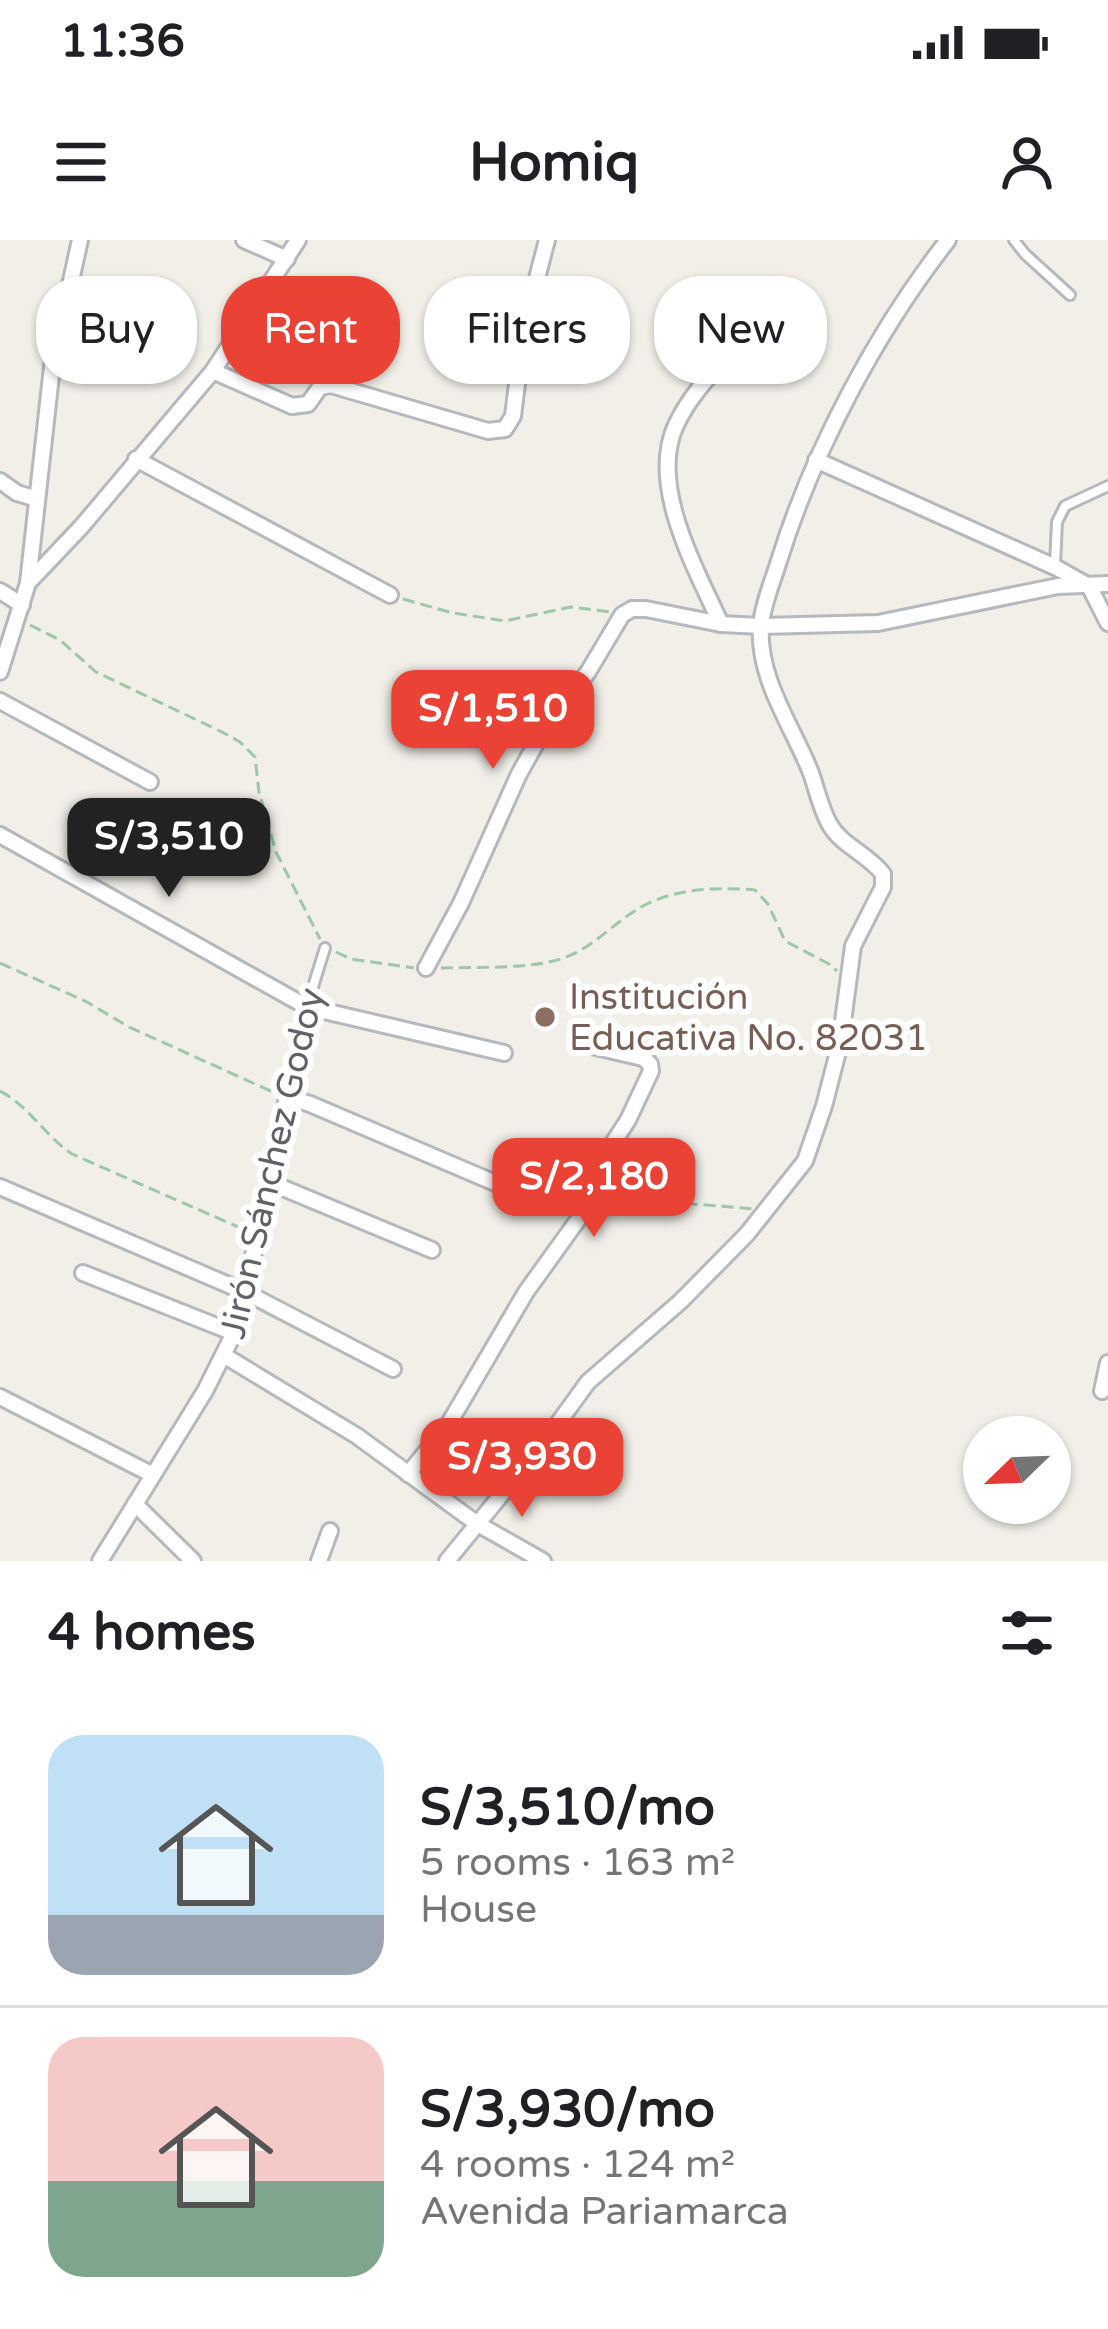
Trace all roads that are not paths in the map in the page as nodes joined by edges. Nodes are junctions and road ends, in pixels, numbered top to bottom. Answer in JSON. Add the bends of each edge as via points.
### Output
{"nodes":[{"id":1,"x":80,"y":240,"type":"edge"},
{"id":2,"x":244,"y":240,"type":"edge"},
{"id":3,"x":298,"y":240,"type":"edge"},
{"id":4,"x":548,"y":240,"type":"edge"},
{"id":5,"x":948,"y":240,"type":"edge"},
{"id":6,"x":1014,"y":240,"type":"edge"},
{"id":7,"x":286,"y":260,"type":"junction"},
{"id":8,"x":1070,"y":295,"type":"dead end"},
{"id":9,"x":213,"y":371,"type":"junction"},
{"id":10,"x":702,"y":384,"type":"edge"},
{"id":11,"x":136,"y":459,"type":"junction"},
{"id":12,"x":816,"y":460,"type":"junction"},
{"id":13,"x":0,"y":482,"type":"edge"},
{"id":14,"x":1108,"y":486,"type":"edge"},
{"id":15,"x":38,"y":499,"type":"junction"},
{"id":16,"x":1055,"y":567,"type":"junction"},
{"id":17,"x":28,"y":583,"type":"junction"},
{"id":18,"x":1108,"y":584,"type":"edge"},
{"id":19,"x":1089,"y":586,"type":"junction"},
{"id":20,"x":0,"y":591,"type":"edge"},
{"id":21,"x":390,"y":595,"type":"road end"},
{"id":22,"x":20,"y":612,"type":"junction"},
{"id":23,"x":1108,"y":623,"type":"edge"},
{"id":24,"x":721,"y":624,"type":"junction"},
{"id":25,"x":760,"y":626,"type":"junction"},
{"id":26,"x":1,"y":666,"type":"edge"},
{"id":27,"x":0,"y":701,"type":"edge"},
{"id":28,"x":150,"y":782,"type":"dead end"},
{"id":29,"x":0,"y":836,"type":"edge"},
{"id":30,"x":325,"y":948,"type":"road end"},
{"id":31,"x":426,"y":968,"type":"road end"},
{"id":32,"x":307,"y":1007,"type":"junction"},
{"id":33,"x":583,"y":1044,"type":"dead end"},
{"id":34,"x":504,"y":1053,"type":"dead end"},
{"id":35,"x":286,"y":1097,"type":"junction"},
{"id":36,"x":272,"y":1183,"type":"junction"},
{"id":37,"x":597,"y":1184,"type":"junction"},
{"id":38,"x":0,"y":1187,"type":"edge"},
{"id":39,"x":638,"y":1189,"type":"road end"},
{"id":40,"x":432,"y":1250,"type":"dead end"},
{"id":41,"x":83,"y":1274,"type":"dead end"},
{"id":42,"x":245,"y":1292,"type":"junction"},
{"id":43,"x":234,"y":1333,"type":"junction"},
{"id":44,"x":225,"y":1356,"type":"junction"},
{"id":45,"x":1108,"y":1363,"type":"edge"},
{"id":46,"x":393,"y":1370,"type":"dead end"},
{"id":47,"x":1102,"y":1391,"type":"dead end"},
{"id":48,"x":0,"y":1397,"type":"edge"},
{"id":49,"x":408,"y":1474,"type":"junction"},
{"id":50,"x":153,"y":1475,"type":"junction"},
{"id":51,"x":135,"y":1504,"type":"junction"},
{"id":52,"x":476,"y":1522,"type":"junction"},
{"id":53,"x":330,"y":1531,"type":"dead end"},
{"id":54,"x":100,"y":1561,"type":"edge"},
{"id":55,"x":193,"y":1561,"type":"edge"},
{"id":56,"x":320,"y":1561,"type":"edge"},
{"id":57,"x":448,"y":1561,"type":"edge"},
{"id":58,"x":543,"y":1561,"type":"edge"}],
"edges":[{"from":1,"to":15,"type":"street","via":[[52,367]]},
{"from":2,"to":7,"type":"street"},
{"from":3,"to":7,"type":"street"},
{"from":4,"to":9,"type":"street","via":[[505,429],[331,385],[292,406]]},
{"from":5,"to":12,"type":"street","via":[[910,291]]},
{"from":6,"to":8,"type":"lane"},
{"from":7,"to":9,"type":"street"},
{"from":9,"to":11,"type":"street"},
{"from":10,"to":24,"type":"street","via":[[674,428],[669,488]]},
{"from":11,"to":17,"type":"street"},
{"from":11,"to":21,"type":"street"},
{"from":12,"to":16,"type":"street"},
{"from":12,"to":25,"type":"street"},
{"from":13,"to":15,"type":"street"},
{"from":14,"to":16,"type":"lane","via":[[1065,506]]},
{"from":15,"to":17,"type":"street"},
{"from":16,"to":19,"type":"street"},
{"from":17,"to":22,"type":"street"},
{"from":18,"to":19,"type":"street"},
{"from":19,"to":23,"type":"street"},
{"from":19,"to":25,"type":"street","via":[[878,622]]},
{"from":20,"to":22,"type":"street"},
{"from":22,"to":26,"type":"street"},
{"from":24,"to":25,"type":"street"},
{"from":24,"to":31,"type":"street","via":[[646,609],[622,615],[519,774]]},
{"from":25,"to":52,"type":"street","via":[[772,687],[828,822],[883,874],[853,946],[824,1106],[805,1161],[766,1211],[682,1301],[588,1382]]},
{"from":27,"to":28,"type":"street"},
{"from":29,"to":32,"type":"street"},
{"from":30,"to":32,"type":"lane","name":"Jirón Sánchez Godoy"},
{"from":32,"to":34,"type":"street"},
{"from":32,"to":35,"type":"street","name":"Jirón Sánchez Godoy"},
{"from":33,"to":37,"type":"street","via":[[643,1058],[651,1071],[600,1163]]},
{"from":35,"to":36,"type":"street","name":"Jirón Sánchez Godoy"},
{"from":35,"to":37,"type":"street","via":[[507,1188]]},
{"from":36,"to":40,"type":"street"},
{"from":36,"to":42,"type":"street","name":"Jirón Sánchez Godoy"},
{"from":37,"to":39,"type":"street"},
{"from":37,"to":49,"type":"street","via":[[448,1425]]},
{"from":38,"to":42,"type":"street"},
{"from":41,"to":43,"type":"street"},
{"from":42,"to":43,"type":"street","name":"Jirón Sánchez Godoy"},
{"from":42,"to":46,"type":"street"},
{"from":43,"to":44,"type":"street","name":"Jirón Sánchez Godoy"},
{"from":44,"to":49,"type":"street"},
{"from":44,"to":50,"type":"street","name":"Jirón Sánchez Godoy"},
{"from":45,"to":47,"type":"street"},
{"from":48,"to":50,"type":"street"},
{"from":49,"to":52,"type":"street"},
{"from":50,"to":51,"type":"street","name":"Jirón Sánchez Godoy"},
{"from":51,"to":54,"type":"street","name":"Jirón Sánchez Godoy"},
{"from":51,"to":55,"type":"street"},
{"from":52,"to":57,"type":"street"},
{"from":52,"to":58,"type":"street"},
{"from":53,"to":56,"type":"street"}]}
